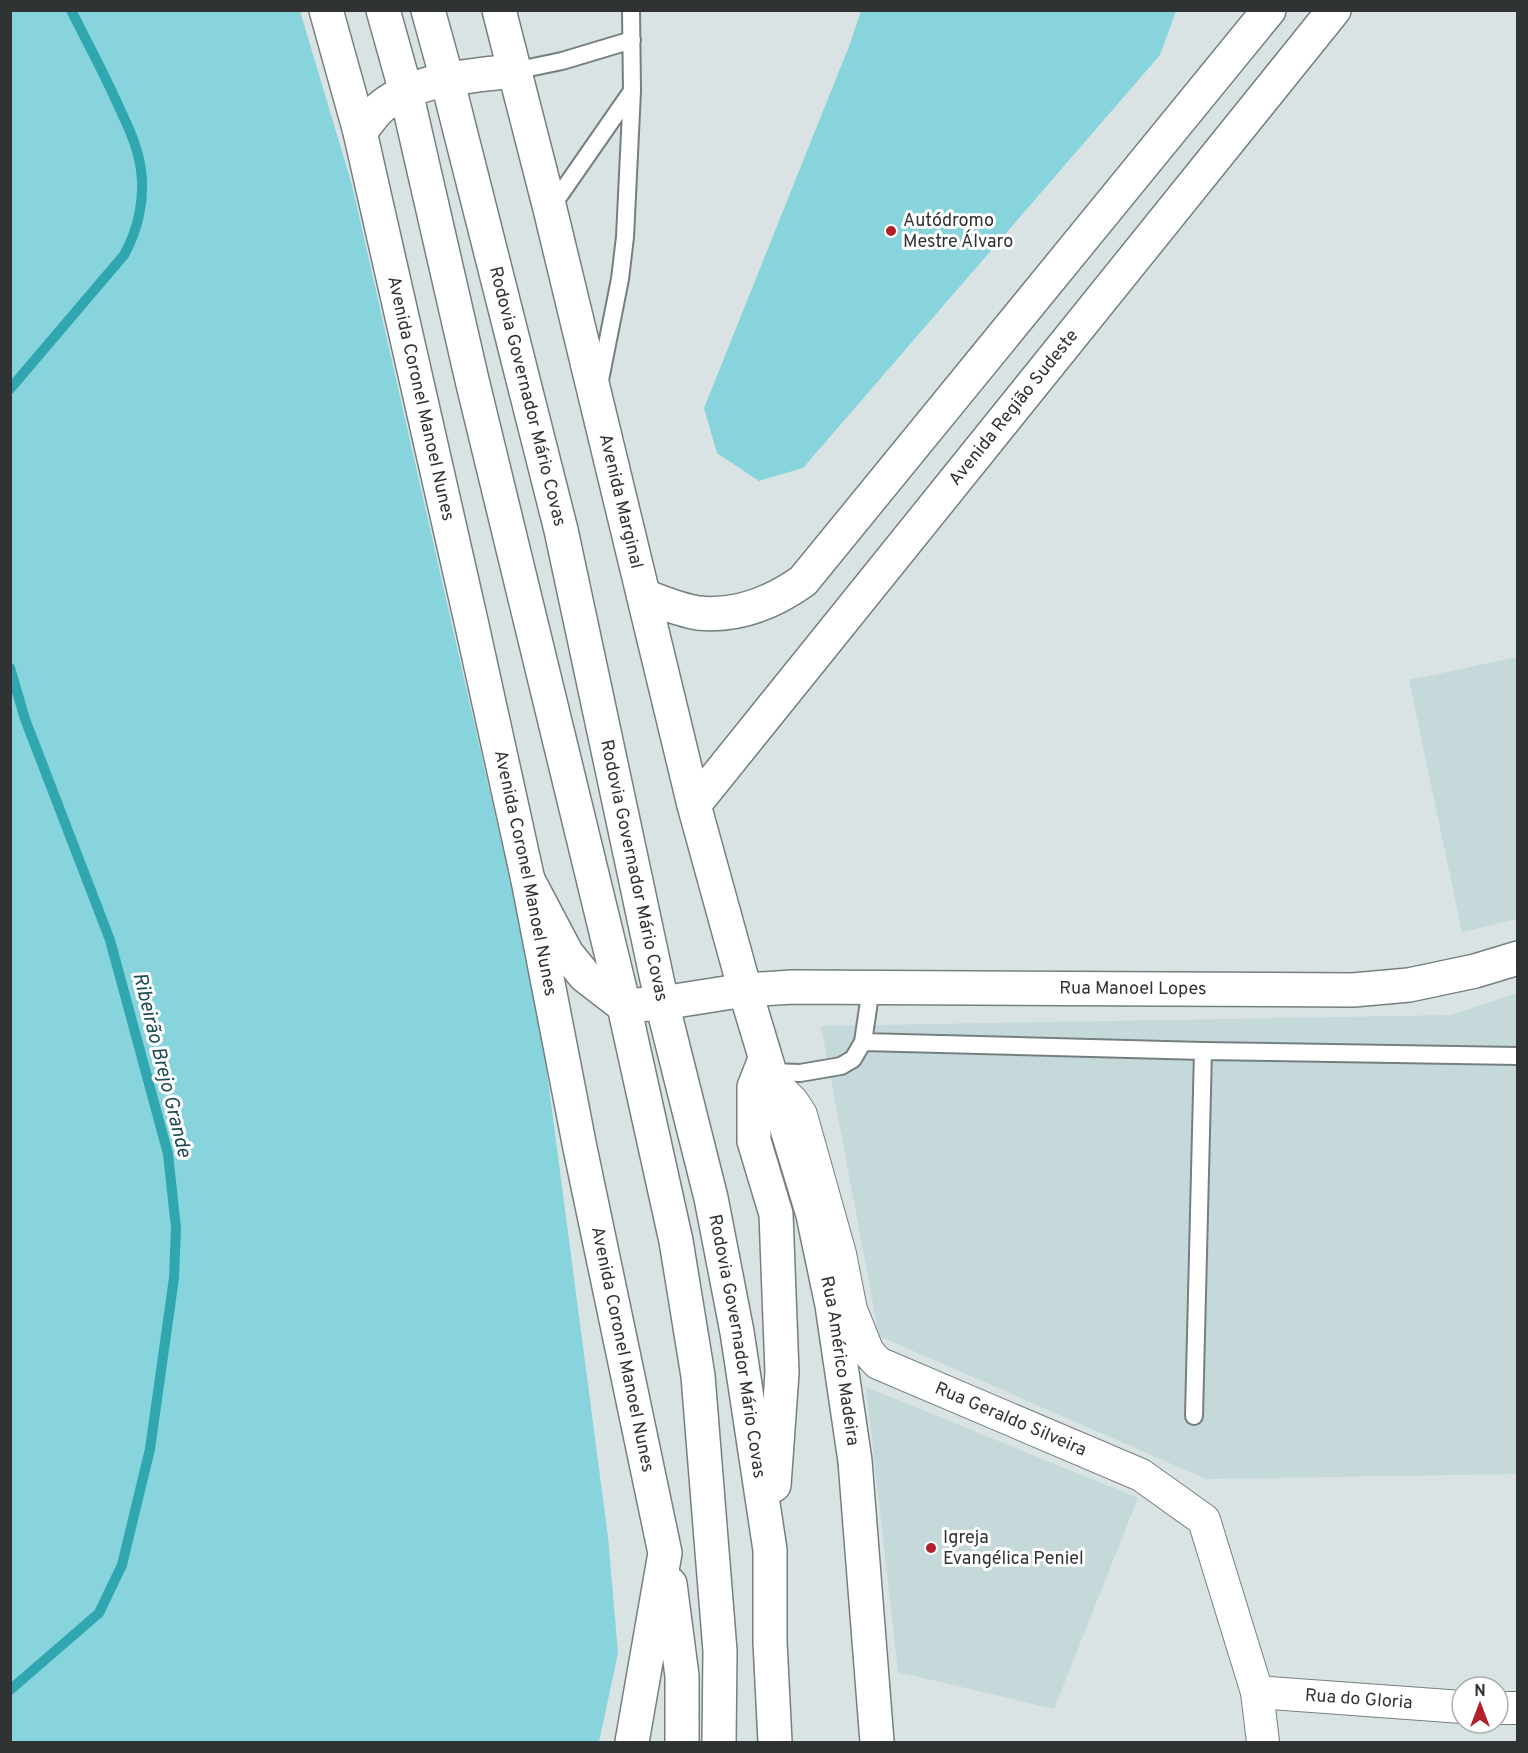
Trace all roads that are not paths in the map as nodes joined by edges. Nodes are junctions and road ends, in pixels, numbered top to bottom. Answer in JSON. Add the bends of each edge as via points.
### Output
{"nodes":[{"id":1,"x":326,"y":10,"type":"edge"},
{"id":2,"x":383,"y":10,"type":"edge"},
{"id":3,"x":428,"y":10,"type":"edge"},
{"id":4,"x":499,"y":10,"type":"edge"},
{"id":5,"x":631,"y":10,"type":"edge"},
{"id":6,"x":1269,"y":10,"type":"edge"},
{"id":7,"x":1334,"y":10,"type":"edge"},
{"id":8,"x":632,"y":40,"type":"junction"},
{"id":9,"x":514,"y":71,"type":"junction"},
{"id":10,"x":447,"y":79,"type":"junction"},
{"id":11,"x":632,"y":90,"type":"junction"},
{"id":12,"x":406,"y":92,"type":"junction"},
{"id":13,"x":360,"y":132,"type":"junction"},
{"id":14,"x":550,"y":209,"type":"junction"},
{"id":15,"x":596,"y":399,"type":"junction"},
{"id":16,"x":644,"y":596,"type":"junction"},
{"id":17,"x":694,"y":805,"type":"junction"},
{"id":18,"x":528,"y":880,"type":"junction"},
{"id":19,"x":1518,"y":958,"type":"edge"},
{"id":20,"x":872,"y":988,"type":"junction"},
{"id":21,"x":745,"y":990,"type":"junction"},
{"id":22,"x":662,"y":1003,"type":"junction"},
{"id":23,"x":624,"y":1006,"type":"junction"},
{"id":24,"x":863,"y":1042,"type":"junction"},
{"id":25,"x":1203,"y":1051,"type":"junction"},
{"id":26,"x":1518,"y":1056,"type":"edge"},
{"id":27,"x":769,"y":1071,"type":"junction"},
{"id":28,"x":1194,"y":1416,"type":"dead end"},
{"id":29,"x":770,"y":1550,"type":"junction"},
{"id":30,"x":665,"y":1553,"type":"junction"},
{"id":31,"x":1257,"y":1692,"type":"junction"},
{"id":32,"x":1450,"y":1706,"type":"edge"},
{"id":33,"x":632,"y":1743,"type":"edge"},
{"id":34,"x":682,"y":1743,"type":"edge"},
{"id":35,"x":719,"y":1743,"type":"edge"},
{"id":36,"x":775,"y":1743,"type":"edge"},
{"id":37,"x":877,"y":1743,"type":"edge"},
{"id":38,"x":1263,"y":1743,"type":"edge"}],
"edges":[{"from":1,"to":13,"type":"street","name":"Avenida Coronel Manoel Nunes"},
{"from":2,"to":12,"type":"street"},
{"from":3,"to":10,"type":"street","name":"Rodovia Governador Mário Covas"},
{"from":4,"to":9,"type":"street","name":"Avenida Marginal"},
{"from":5,"to":8,"type":"lane"},
{"from":6,"to":16,"type":"street","via":[[803,581],[763,605],[733,612],[698,613]]},
{"from":7,"to":17,"type":"street","name":"Avenida Região Sudeste"},
{"from":8,"to":9,"type":"lane"},
{"from":8,"to":11,"type":"lane"},
{"from":9,"to":10,"type":"street"},
{"from":9,"to":14,"type":"street","name":"Avenida Marginal"},
{"from":10,"to":12,"type":"street"},
{"from":10,"to":22,"type":"street","name":"Rodovia Governador Mário Covas","via":[[561,530]]},
{"from":11,"to":14,"type":"lane"},
{"from":11,"to":15,"type":"lane","via":[[625,237]]},
{"from":12,"to":13,"type":"street","via":[[381,108]]},
{"from":12,"to":23,"type":"street"},
{"from":13,"to":18,"type":"street","name":"Avenida Coronel Manoel Nunes"},
{"from":14,"to":15,"type":"street","name":"Avenida Marginal"},
{"from":15,"to":16,"type":"street","name":"Avenida Marginal"},
{"from":16,"to":17,"type":"street","name":"Avenida Marginal"},
{"from":17,"to":21,"type":"street","name":"Avenida Marginal"},
{"from":18,"to":23,"type":"street","via":[[567,954],[585,976]]},
{"from":18,"to":30,"type":"street","name":"Avenida Coronel Manoel Nunes"},
{"from":19,"to":20,"type":"street","name":"Rua Manoel Lopes","via":[[1409,985],[1353,990]]},
{"from":20,"to":21,"type":"street","name":"Rua Manoel Lopes"},
{"from":20,"to":24,"type":"lane"},
{"from":21,"to":22,"type":"street","name":"Rua Manoel Lopes"},
{"from":21,"to":27,"type":"street","name":"Rua Américo Madeira"},
{"from":22,"to":23,"type":"street","name":"Rua Manoel Lopes"},
{"from":22,"to":29,"type":"street","name":"Rodovia Governador Mário Covas","via":[[713,1209],[737,1332]]},
{"from":23,"to":35,"type":"street","via":[[676,1241],[698,1376],[720,1651]]},
{"from":24,"to":25,"type":"lane"},
{"from":24,"to":27,"type":"lane","via":[[853,1059],[841,1066],[800,1073]]},
{"from":25,"to":26,"type":"lane"},
{"from":25,"to":28,"type":"lane"},
{"from":27,"to":29,"type":"street","via":[[754,1087],[754,1141],[776,1214],[782,1372]]},
{"from":27,"to":31,"type":"street","name":"Rua Geraldo Silveira","via":[[792,1101],[807,1130],[851,1310],[868,1352],[878,1363],[1141,1475],[1204,1520]]},
{"from":27,"to":37,"type":"street","name":"Rua Américo Madeira","via":[[813,1215],[832,1305],[855,1461]]},
{"from":29,"to":36,"type":"street","name":"Rodovia Governador Mário Covas"},
{"from":30,"to":33,"type":"street","name":"Avenida Coronel Manoel Nunes"},
{"from":30,"to":34,"type":"street","via":[[682,1676]]},
{"from":31,"to":32,"type":"street","name":"Rua do Gloria"},
{"from":31,"to":38,"type":"street","name":"Rua Geraldo Silveira"}]}
